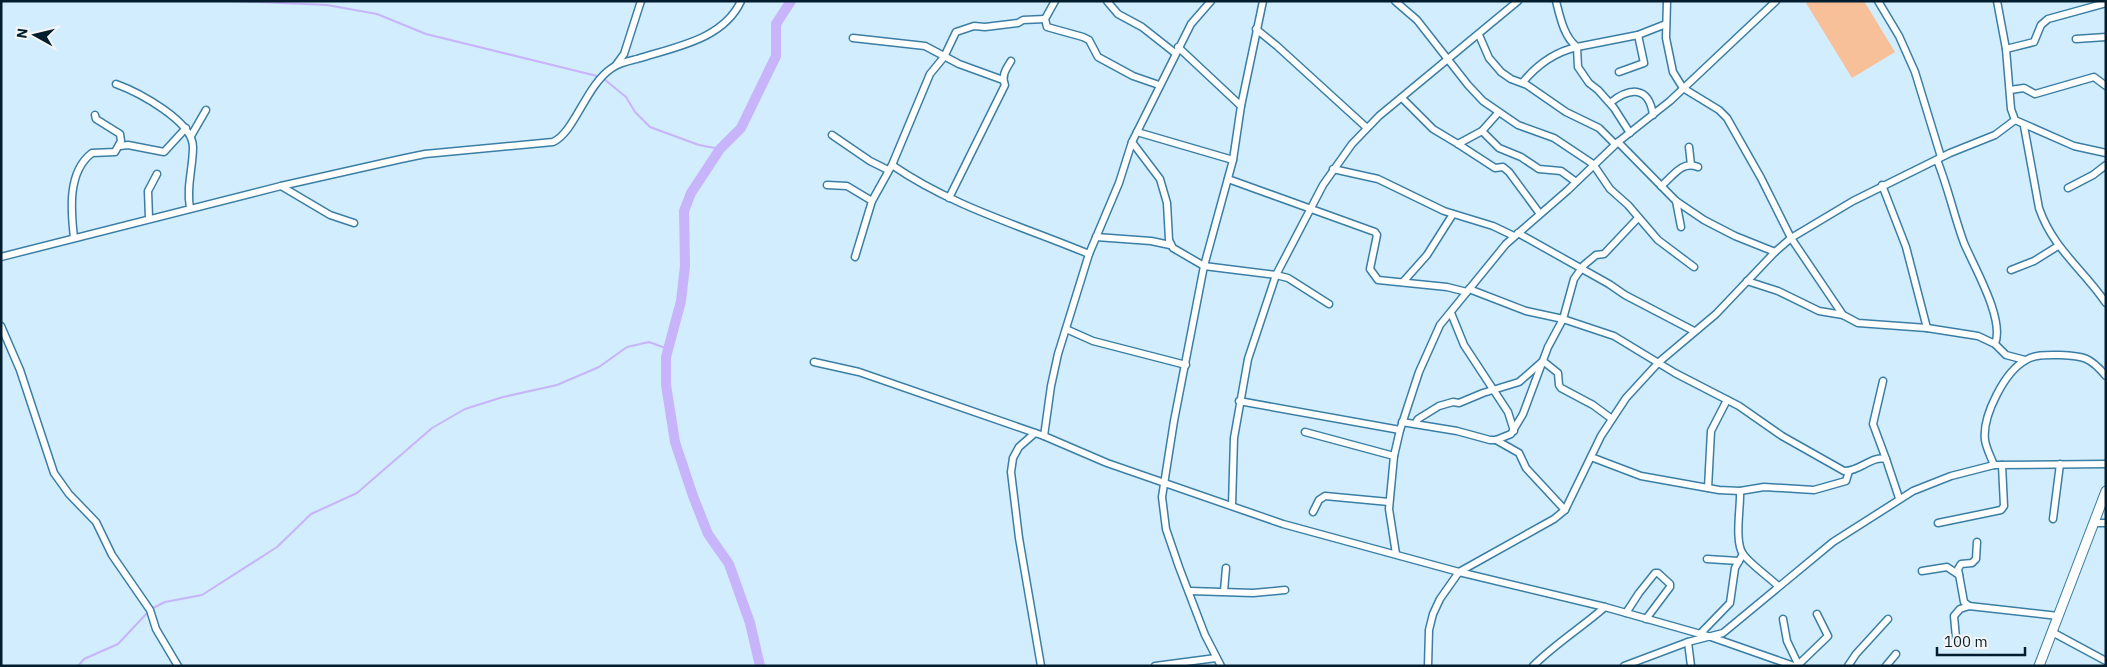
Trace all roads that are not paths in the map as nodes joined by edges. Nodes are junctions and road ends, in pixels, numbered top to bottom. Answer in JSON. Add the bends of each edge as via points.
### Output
{"nodes":[{"id":1,"x":641,"y":1,"type":"edge"},
{"id":2,"x":741,"y":1,"type":"edge"},
{"id":3,"x":1055,"y":1,"type":"edge"},
{"id":4,"x":1108,"y":1,"type":"edge"},
{"id":5,"x":1212,"y":1,"type":"edge"},
{"id":6,"x":1263,"y":1,"type":"edge"},
{"id":7,"x":1395,"y":1,"type":"edge"},
{"id":8,"x":1518,"y":1,"type":"edge"},
{"id":9,"x":1556,"y":1,"type":"edge"},
{"id":10,"x":1667,"y":1,"type":"edge"},
{"id":11,"x":1776,"y":1,"type":"edge"},
{"id":12,"x":1878,"y":1,"type":"edge"},
{"id":13,"x":1997,"y":1,"type":"edge"},
{"id":14,"x":2106,"y":3,"type":"edge"},
{"id":15,"x":1045,"y":20,"type":"junction"},
{"id":16,"x":1666,"y":24,"type":"junction"},
{"id":17,"x":1256,"y":29,"type":"junction"},
{"id":18,"x":1479,"y":35,"type":"junction"},
{"id":19,"x":1638,"y":35,"type":"junction"},
{"id":20,"x":2106,"y":37,"type":"edge"},
{"id":21,"x":853,"y":38,"type":"dead end"},
{"id":22,"x":2076,"y":39,"type":"dead end"},
{"id":23,"x":1577,"y":47,"type":"junction"},
{"id":24,"x":2006,"y":49,"type":"junction"},
{"id":25,"x":1177,"y":50,"type":"junction"},
{"id":26,"x":944,"y":57,"type":"junction"},
{"id":27,"x":1448,"y":60,"type":"junction"},
{"id":28,"x":1011,"y":61,"type":"dead end"},
{"id":29,"x":616,"y":65,"type":"junction"},
{"id":30,"x":1619,"y":72,"type":"dead end"},
{"id":31,"x":1003,"y":80,"type":"junction"},
{"id":32,"x":1522,"y":82,"type":"junction"},
{"id":33,"x":116,"y":84,"type":"dead end"},
{"id":34,"x":1159,"y":85,"type":"junction"},
{"id":35,"x":2106,"y":86,"type":"edge"},
{"id":36,"x":1683,"y":88,"type":"junction"},
{"id":37,"x":2010,"y":90,"type":"junction"},
{"id":38,"x":1402,"y":98,"type":"junction"},
{"id":39,"x":1610,"y":103,"type":"junction"},
{"id":40,"x":1240,"y":106,"type":"junction"},
{"id":41,"x":206,"y":110,"type":"dead end"},
{"id":42,"x":1498,"y":113,"type":"junction"},
{"id":43,"x":94,"y":115,"type":"dead end"},
{"id":44,"x":1653,"y":115,"type":"junction"},
{"id":45,"x":2015,"y":120,"type":"junction"},
{"id":46,"x":2024,"y":126,"type":"junction"},
{"id":47,"x":186,"y":128,"type":"junction"},
{"id":48,"x":1367,"y":128,"type":"junction"},
{"id":49,"x":1482,"y":131,"type":"junction"},
{"id":50,"x":1138,"y":132,"type":"junction"},
{"id":51,"x":1630,"y":132,"type":"junction"},
{"id":52,"x":832,"y":135,"type":"dead end"},
{"id":53,"x":191,"y":136,"type":"junction"},
{"id":54,"x":1132,"y":142,"type":"junction"},
{"id":55,"x":1617,"y":143,"type":"junction"},
{"id":56,"x":1458,"y":144,"type":"junction"},
{"id":57,"x":120,"y":146,"type":"junction"},
{"id":58,"x":1689,"y":147,"type":"dead end"},
{"id":59,"x":2106,"y":153,"type":"edge"},
{"id":60,"x":1939,"y":158,"type":"junction"},
{"id":61,"x":1233,"y":160,"type":"junction"},
{"id":62,"x":1593,"y":164,"type":"junction"},
{"id":63,"x":2106,"y":165,"type":"edge"},
{"id":64,"x":890,"y":167,"type":"junction"},
{"id":65,"x":1333,"y":169,"type":"junction"},
{"id":66,"x":157,"y":174,"type":"dead end"},
{"id":67,"x":1228,"y":180,"type":"junction"},
{"id":68,"x":1576,"y":182,"type":"junction"},
{"id":69,"x":1882,"y":184,"type":"junction"},
{"id":70,"x":827,"y":185,"type":"dead end"},
{"id":71,"x":281,"y":186,"type":"junction"},
{"id":72,"x":1661,"y":186,"type":"junction"},
{"id":73,"x":2068,"y":188,"type":"dead end"},
{"id":74,"x":949,"y":198,"type":"junction"},
{"id":75,"x":1676,"y":200,"type":"junction"},
{"id":76,"x":872,"y":202,"type":"junction"},
{"id":77,"x":190,"y":208,"type":"junction"},
{"id":78,"x":1310,"y":208,"type":"junction"},
{"id":79,"x":1453,"y":214,"type":"junction"},
{"id":80,"x":1540,"y":214,"type":"junction"},
{"id":81,"x":149,"y":218,"type":"junction"},
{"id":82,"x":1638,"y":218,"type":"junction"},
{"id":83,"x":354,"y":222,"type":"dead end"},
{"id":84,"x":1681,"y":227,"type":"dead end"},
{"id":85,"x":1516,"y":234,"type":"junction"},
{"id":86,"x":1096,"y":237,"type":"junction"},
{"id":87,"x":74,"y":238,"type":"junction"},
{"id":88,"x":1791,"y":238,"type":"junction"},
{"id":89,"x":1170,"y":245,"type":"junction"},
{"id":90,"x":2058,"y":246,"type":"junction"},
{"id":91,"x":1774,"y":252,"type":"junction"},
{"id":92,"x":1090,"y":254,"type":"junction"},
{"id":93,"x":1,"y":257,"type":"edge"},
{"id":94,"x":856,"y":257,"type":"dead end"},
{"id":95,"x":1204,"y":266,"type":"junction"},
{"id":96,"x":1694,"y":267,"type":"dead end"},
{"id":97,"x":1581,"y":268,"type":"junction"},
{"id":98,"x":2010,"y":270,"type":"dead end"},
{"id":99,"x":1276,"y":275,"type":"junction"},
{"id":100,"x":1747,"y":281,"type":"junction"},
{"id":101,"x":1403,"y":282,"type":"junction"},
{"id":102,"x":1468,"y":291,"type":"junction"},
{"id":103,"x":2105,"y":300,"type":"edge"},
{"id":104,"x":1330,"y":304,"type":"dead end"},
{"id":105,"x":1451,"y":313,"type":"junction"},
{"id":106,"x":1842,"y":315,"type":"junction"},
{"id":107,"x":1563,"y":319,"type":"junction"},
{"id":108,"x":1,"y":326,"type":"edge"},
{"id":109,"x":1927,"y":328,"type":"junction"},
{"id":110,"x":1066,"y":329,"type":"junction"},
{"id":111,"x":1694,"y":331,"type":"junction"},
{"id":112,"x":1995,"y":344,"type":"junction"},
{"id":113,"x":2025,"y":360,"type":"junction"},
{"id":114,"x":1543,"y":361,"type":"junction"},
{"id":115,"x":814,"y":362,"type":"dead end"},
{"id":116,"x":1659,"y":362,"type":"junction"},
{"id":117,"x":1186,"y":365,"type":"junction"},
{"id":118,"x":2106,"y":376,"type":"edge"},
{"id":119,"x":1883,"y":382,"type":"dead end"},
{"id":120,"x":1494,"y":390,"type":"junction"},
{"id":121,"x":1727,"y":400,"type":"junction"},
{"id":122,"x":1239,"y":401,"type":"junction"},
{"id":123,"x":1612,"y":419,"type":"junction"},
{"id":124,"x":1402,"y":422,"type":"junction"},
{"id":125,"x":1415,"y":424,"type":"junction"},
{"id":126,"x":1400,"y":430,"type":"junction"},
{"id":127,"x":1514,"y":431,"type":"junction"},
{"id":128,"x":1305,"y":432,"type":"dead end"},
{"id":129,"x":1035,"y":433,"type":"junction"},
{"id":130,"x":1044,"y":436,"type":"junction"},
{"id":131,"x":1496,"y":440,"type":"junction"},
{"id":132,"x":1394,"y":456,"type":"junction"},
{"id":133,"x":1591,"y":457,"type":"junction"},
{"id":134,"x":1886,"y":459,"type":"junction"},
{"id":135,"x":2060,"y":464,"type":"junction"},
{"id":136,"x":2106,"y":464,"type":"edge"},
{"id":137,"x":1998,"y":465,"type":"junction"},
{"id":138,"x":1849,"y":472,"type":"junction"},
{"id":139,"x":1164,"y":482,"type":"junction"},
{"id":140,"x":1708,"y":488,"type":"junction"},
{"id":141,"x":1740,"y":491,"type":"junction"},
{"id":142,"x":2106,"y":491,"type":"edge"},
{"id":143,"x":1899,"y":498,"type":"junction"},
{"id":144,"x":1390,"y":502,"type":"junction"},
{"id":145,"x":1232,"y":506,"type":"junction"},
{"id":146,"x":1565,"y":510,"type":"junction"},
{"id":147,"x":1313,"y":512,"type":"dead end"},
{"id":148,"x":2053,"y":519,"type":"dead end"},
{"id":149,"x":1938,"y":522,"type":"dead end"},
{"id":150,"x":2093,"y":522,"type":"junction"},
{"id":151,"x":2106,"y":523,"type":"edge"},
{"id":152,"x":1977,"y":542,"type":"dead end"},
{"id":153,"x":1396,"y":554,"type":"junction"},
{"id":154,"x":1743,"y":554,"type":"junction"},
{"id":155,"x":1707,"y":559,"type":"dead end"},
{"id":156,"x":1739,"y":561,"type":"junction"},
{"id":157,"x":1226,"y":568,"type":"dead end"},
{"id":158,"x":1459,"y":572,"type":"junction"},
{"id":159,"x":1922,"y":572,"type":"dead end"},
{"id":160,"x":1959,"y":575,"type":"junction"},
{"id":161,"x":1778,"y":586,"type":"junction"},
{"id":162,"x":1285,"y":590,"type":"dead end"},
{"id":163,"x":1190,"y":591,"type":"junction"},
{"id":164,"x":1224,"y":591,"type":"junction"},
{"id":165,"x":1969,"y":606,"type":"junction"},
{"id":166,"x":1605,"y":607,"type":"junction"},
{"id":167,"x":1626,"y":614,"type":"junction"},
{"id":168,"x":1817,"y":614,"type":"dead end"},
{"id":169,"x":2058,"y":616,"type":"junction"},
{"id":170,"x":1646,"y":619,"type":"junction"},
{"id":171,"x":1783,"y":619,"type":"dead end"},
{"id":172,"x":1888,"y":619,"type":"dead end"},
{"id":173,"x":2052,"y":632,"type":"junction"},
{"id":174,"x":1700,"y":634,"type":"junction"},
{"id":175,"x":1711,"y":637,"type":"junction"},
{"id":176,"x":1956,"y":638,"type":"dead end"},
{"id":177,"x":1688,"y":642,"type":"junction"},
{"id":178,"x":1896,"y":654,"type":"dead end"},
{"id":179,"x":1216,"y":658,"type":"junction"},
{"id":180,"x":2106,"y":661,"type":"edge"},
{"id":181,"x":1797,"y":665,"type":"edge"},
{"id":182,"x":178,"y":666,"type":"edge"},
{"id":183,"x":1041,"y":666,"type":"edge"},
{"id":184,"x":1155,"y":666,"type":"edge"},
{"id":185,"x":1222,"y":666,"type":"edge"},
{"id":186,"x":1428,"y":666,"type":"edge"},
{"id":187,"x":1533,"y":666,"type":"edge"},
{"id":188,"x":1624,"y":666,"type":"edge"},
{"id":189,"x":1691,"y":666,"type":"edge"},
{"id":190,"x":1848,"y":666,"type":"edge"},
{"id":191,"x":1886,"y":666,"type":"edge"},
{"id":192,"x":2040,"y":666,"type":"edge"}],
"edges":[{"from":1,"to":29,"type":"street","via":[[624,54]]},
{"from":2,"to":29,"type":"street","via":[[731,19],[719,28],[692,41]]},
{"from":3,"to":15,"type":"street"},
{"from":4,"to":25,"type":"street","via":[[1118,14]]},
{"from":5,"to":25,"type":"street","via":[[1191,24]]},
{"from":6,"to":17,"type":"street"},
{"from":7,"to":27,"type":"street","via":[[1412,14]]},
{"from":8,"to":18,"type":"street"},
{"from":9,"to":23,"type":"street","via":[[1569,38]]},
{"from":10,"to":16,"type":"street"},
{"from":11,"to":36,"type":"street"},
{"from":12,"to":60,"type":"street","via":[[1915,72]]},
{"from":13,"to":24,"type":"street"},
{"from":14,"to":24,"type":"street","via":[[2048,18],[2041,25],[2034,42]]},
{"from":15,"to":26,"type":"street","via":[[970,27],[956,32]]},
{"from":15,"to":34,"type":"street","via":[[1047,27],[1089,40],[1098,57],[1133,76]]},
{"from":16,"to":19,"type":"street"},
{"from":16,"to":36,"type":"street","via":[[1672,66]]},
{"from":17,"to":40,"type":"street"},
{"from":17,"to":48,"type":"street"},
{"from":18,"to":27,"type":"street"},
{"from":18,"to":32,"type":"street","via":[[1489,58],[1501,72]]},
{"from":19,"to":23,"type":"street","via":[[1586,48]]},
{"from":19,"to":30,"type":"street","via":[[1644,63]]},
{"from":20,"to":22,"type":"street"},
{"from":21,"to":26,"type":"street","via":[[926,46]]},
{"from":23,"to":32,"type":"street","via":[[1543,62]]},
{"from":23,"to":39,"type":"street","via":[[1578,67]]},
{"from":24,"to":37,"type":"street"},
{"from":25,"to":34,"type":"street"},
{"from":25,"to":40,"type":"street"},
{"from":26,"to":31,"type":"street"},
{"from":26,"to":64,"type":"street","via":[[930,74]]},
{"from":27,"to":38,"type":"street"},
{"from":27,"to":42,"type":"street","via":[[1474,93]]},
{"from":28,"to":31,"type":"street"},
{"from":29,"to":71,"type":"street","via":[[595,84],[565,132],[553,142],[425,154]]},
{"from":31,"to":74,"type":"street","via":[[1006,85]]},
{"from":32,"to":55,"type":"street","via":[[1566,112],[1599,128]]},
{"from":33,"to":47,"type":"street","via":[[166,111]]},
{"from":34,"to":50,"type":"street"},
{"from":35,"to":37,"type":"street","via":[[2094,76],[2035,94],[2024,88]]},
{"from":36,"to":44,"type":"street"},
{"from":36,"to":88,"type":"street","via":[[1727,118]]},
{"from":37,"to":45,"type":"street"},
{"from":38,"to":48,"type":"street"},
{"from":38,"to":56,"type":"street","via":[[1433,129]]},
{"from":39,"to":44,"type":"street","via":[[1625,94],[1641,92],[1648,97]]},
{"from":39,"to":51,"type":"street"},
{"from":40,"to":61,"type":"street"},
{"from":41,"to":53,"type":"street"},
{"from":42,"to":49,"type":"street"},
{"from":42,"to":62,"type":"street","via":[[1518,125],[1554,138]]},
{"from":43,"to":57,"type":"street","via":[[120,134]]},
{"from":44,"to":51,"type":"street"},
{"from":45,"to":46,"type":"street"},
{"from":45,"to":60,"type":"street","via":[[1995,135]]},
{"from":46,"to":59,"type":"street","via":[[2074,146]]},
{"from":46,"to":90,"type":"street","via":[[2039,208]]},
{"from":47,"to":53,"type":"street"},
{"from":47,"to":57,"type":"street","via":[[164,152],[128,144]]},
{"from":48,"to":65,"type":"street"},
{"from":49,"to":56,"type":"street"},
{"from":49,"to":68,"type":"street","via":[[1499,148],[1539,169],[1561,171]]},
{"from":50,"to":54,"type":"street"},
{"from":50,"to":61,"type":"street"},
{"from":51,"to":55,"type":"street"},
{"from":52,"to":64,"type":"street","via":[[870,161]]},
{"from":53,"to":77,"type":"street"},
{"from":54,"to":86,"type":"street"},
{"from":54,"to":89,"type":"street","via":[[1160,179],[1167,203]]},
{"from":55,"to":62,"type":"street"},
{"from":55,"to":72,"type":"street"},
{"from":56,"to":80,"type":"street","via":[[1509,172]]},
{"from":57,"to":87,"type":"street","via":[[115,152],[92,153],[78,172],[73,190]]},
{"from":58,"to":72,"type":"street","via":[[1695,166],[1675,171],[1672,178]]},
{"from":60,"to":69,"type":"street"},
{"from":60,"to":112,"type":"street","via":[[1965,245],[1996,323],[1998,334]]},
{"from":61,"to":67,"type":"street"},
{"from":62,"to":68,"type":"street"},
{"from":62,"to":82,"type":"street","via":[[1610,189],[1628,204]]},
{"from":63,"to":73,"type":"street"},
{"from":64,"to":74,"type":"street"},
{"from":64,"to":76,"type":"street"},
{"from":65,"to":78,"type":"street"},
{"from":65,"to":79,"type":"street","via":[[1378,179]]},
{"from":66,"to":81,"type":"street","via":[[148,191]]},
{"from":67,"to":78,"type":"street"},
{"from":67,"to":95,"type":"street"},
{"from":68,"to":80,"type":"street"},
{"from":69,"to":88,"type":"street"},
{"from":69,"to":109,"type":"street","via":[[1902,233]]},
{"from":70,"to":76,"type":"street","via":[[847,186]]},
{"from":71,"to":77,"type":"street"},
{"from":71,"to":83,"type":"street","via":[[330,215]]},
{"from":72,"to":75,"type":"street"},
{"from":74,"to":92,"type":"street","via":[[990,217]]},
{"from":75,"to":84,"type":"street"},
{"from":75,"to":91,"type":"street","via":[[1734,236]]},
{"from":76,"to":94,"type":"street"},
{"from":77,"to":81,"type":"street"},
{"from":78,"to":99,"type":"street"},
{"from":78,"to":101,"type":"street","via":[[1375,232],[1370,272],[1378,280]]},
{"from":79,"to":85,"type":"street"},
{"from":79,"to":101,"type":"street","via":[[1426,255]]},
{"from":80,"to":85,"type":"street"},
{"from":81,"to":87,"type":"street"},
{"from":82,"to":96,"type":"street","via":[[1658,240]]},
{"from":82,"to":97,"type":"street","via":[[1604,254],[1596,255]]},
{"from":85,"to":97,"type":"street"},
{"from":85,"to":102,"type":"street"},
{"from":86,"to":89,"type":"street"},
{"from":86,"to":92,"type":"street"},
{"from":87,"to":93,"type":"street"},
{"from":88,"to":91,"type":"street"},
{"from":88,"to":106,"type":"street"},
{"from":89,"to":95,"type":"street"},
{"from":90,"to":98,"type":"street","via":[[2034,261]]},
{"from":90,"to":103,"type":"street"},
{"from":91,"to":100,"type":"street"},
{"from":92,"to":110,"type":"street"},
{"from":95,"to":99,"type":"street"},
{"from":95,"to":117,"type":"street"},
{"from":97,"to":107,"type":"street","via":[[1572,285]]},
{"from":97,"to":111,"type":"street"},
{"from":99,"to":104,"type":"street","via":[[1294,281]]},
{"from":99,"to":122,"type":"street","via":[[1251,350]]},
{"from":100,"to":106,"type":"street","via":[[1778,291],[1819,311]]},
{"from":100,"to":111,"type":"street","via":[[1716,314]]},
{"from":101,"to":102,"type":"street"},
{"from":102,"to":105,"type":"street"},
{"from":102,"to":107,"type":"street","via":[[1526,311]]},
{"from":105,"to":120,"type":"street","via":[[1464,345]]},
{"from":105,"to":124,"type":"street","via":[[1432,340]]},
{"from":106,"to":109,"type":"street","via":[[1858,323]]},
{"from":107,"to":114,"type":"street"},
{"from":107,"to":116,"type":"street","via":[[1614,336]]},
{"from":108,"to":182,"type":"street","via":[[20,370],[54,473],[96,522],[112,556],[150,610],[156,629]]},
{"from":109,"to":112,"type":"street","via":[[1978,336]]},
{"from":110,"to":117,"type":"street","via":[[1093,341]]},
{"from":110,"to":130,"type":"street","via":[[1051,386]]},
{"from":111,"to":116,"type":"street"},
{"from":112,"to":113,"type":"street","via":[[2006,355]]},
{"from":113,"to":118,"type":"street","via":[[2044,354],[2079,356],[2092,361]]},
{"from":113,"to":137,"type":"street","via":[[2002,384],[1990,412],[1985,440]]},
{"from":114,"to":120,"type":"street","via":[[1519,382]]},
{"from":114,"to":123,"type":"street","via":[[1558,373],[1561,388]]},
{"from":114,"to":127,"type":"street"},
{"from":115,"to":129,"type":"street","via":[[860,372]]},
{"from":116,"to":121,"type":"street"},
{"from":116,"to":123,"type":"street","via":[[1626,398]]},
{"from":117,"to":139,"type":"street"},
{"from":119,"to":134,"type":"street","via":[[1873,424]]},
{"from":120,"to":125,"type":"street","via":[[1459,403],[1439,406]]},
{"from":120,"to":127,"type":"street","via":[[1508,412]]},
{"from":121,"to":138,"type":"street","via":[[1782,436]]},
{"from":121,"to":140,"type":"street","via":[[1711,431]]},
{"from":122,"to":126,"type":"street"},
{"from":122,"to":145,"type":"street","via":[[1234,438]]},
{"from":123,"to":133,"type":"street"},
{"from":124,"to":125,"type":"street"},
{"from":124,"to":126,"type":"street"},
{"from":125,"to":131,"type":"street"},
{"from":126,"to":132,"type":"street"},
{"from":127,"to":131,"type":"street"},
{"from":128,"to":132,"type":"street"},
{"from":129,"to":130,"type":"street"},
{"from":129,"to":183,"type":"street","via":[[1016,453],[1011,465],[1011,483]]},
{"from":130,"to":139,"type":"street","via":[[1072,450]]},
{"from":131,"to":146,"type":"street","via":[[1518,453],[1526,468]]},
{"from":132,"to":144,"type":"street"},
{"from":133,"to":140,"type":"street","via":[[1641,476]]},
{"from":133,"to":146,"type":"street"},
{"from":134,"to":138,"type":"street","via":[[1881,458]]},
{"from":134,"to":143,"type":"street"},
{"from":135,"to":136,"type":"street"},
{"from":135,"to":137,"type":"street"},
{"from":135,"to":148,"type":"street"},
{"from":137,"to":143,"type":"street","via":[[1951,476]]},
{"from":137,"to":149,"type":"street","via":[[2004,506],[2001,510]]},
{"from":138,"to":141,"type":"street","via":[[1846,481],[1814,490],[1764,487]]},
{"from":139,"to":145,"type":"street"},
{"from":139,"to":163,"type":"street","via":[[1162,510],[1166,529],[1178,567]]},
{"from":140,"to":141,"type":"street"},
{"from":141,"to":154,"type":"street","via":[[1738,521]]},
{"from":142,"to":150,"type":"street"},
{"from":143,"to":161,"type":"street","via":[[1833,542]]},
{"from":144,"to":147,"type":"street","via":[[1325,496],[1318,500]]},
{"from":144,"to":153,"type":"street"},
{"from":145,"to":153,"type":"street","via":[[1324,536]]},
{"from":146,"to":158,"type":"street"},
{"from":150,"to":151,"type":"street"},
{"from":150,"to":169,"type":"street"},
{"from":152,"to":160,"type":"street","via":[[1976,559],[1958,566]]},
{"from":153,"to":158,"type":"street"},
{"from":154,"to":156,"type":"street"},
{"from":154,"to":161,"type":"street"},
{"from":155,"to":156,"type":"street"},
{"from":156,"to":174,"type":"street","via":[[1730,603]]},
{"from":157,"to":164,"type":"street"},
{"from":158,"to":166,"type":"street"},
{"from":158,"to":186,"type":"street","via":[[1433,614]]},
{"from":159,"to":160,"type":"street","via":[[1947,567]]},
{"from":160,"to":165,"type":"street","via":[[1964,602]]},
{"from":161,"to":175,"type":"street","via":[[1727,631]]},
{"from":162,"to":164,"type":"street"},
{"from":163,"to":164,"type":"street"},
{"from":163,"to":179,"type":"street"},
{"from":165,"to":169,"type":"street"},
{"from":165,"to":176,"type":"street","via":[[1954,616]]},
{"from":166,"to":167,"type":"street"},
{"from":166,"to":187,"type":"street","via":[[1575,633],[1553,646]]},
{"from":167,"to":170,"type":"street"},
{"from":167,"to":170,"type":"street","via":[[1639,593],[1658,573],[1670,587]]},
{"from":168,"to":181,"type":"street","via":[[1828,636]]},
{"from":169,"to":173,"type":"street"},
{"from":170,"to":174,"type":"street"},
{"from":171,"to":181,"type":"street","via":[[1787,641]]},
{"from":172,"to":190,"type":"street"},
{"from":173,"to":180,"type":"street"},
{"from":173,"to":192,"type":"street"},
{"from":174,"to":175,"type":"street"},
{"from":175,"to":177,"type":"street"},
{"from":175,"to":181,"type":"street"},
{"from":177,"to":188,"type":"street"},
{"from":177,"to":189,"type":"street"},
{"from":178,"to":191,"type":"street"},
{"from":179,"to":184,"type":"street"},
{"from":179,"to":185,"type":"street"}]}
